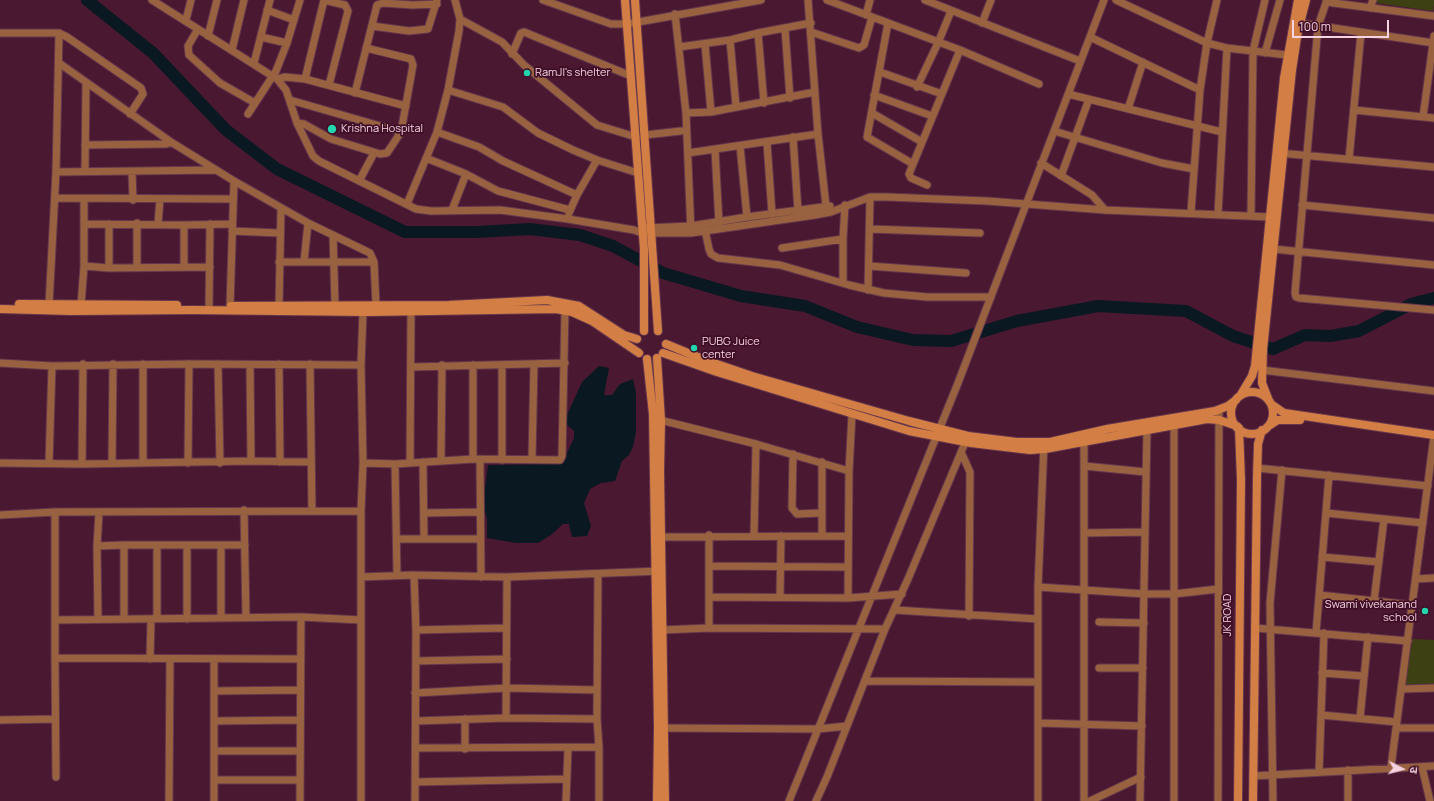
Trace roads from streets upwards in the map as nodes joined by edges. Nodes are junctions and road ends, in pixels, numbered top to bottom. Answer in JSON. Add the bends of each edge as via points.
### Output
{"nodes":[{"id":1,"x":152,"y":0,"type":"edge"},
{"id":2,"x":191,"y":0,"type":"edge"},
{"id":3,"x":217,"y":0,"type":"edge"},
{"id":4,"x":244,"y":0,"type":"edge"},
{"id":5,"x":270,"y":0,"type":"edge"},
{"id":6,"x":300,"y":0,"type":"edge"},
{"id":7,"x":324,"y":0,"type":"edge"},
{"id":8,"x":455,"y":0,"type":"edge"},
{"id":9,"x":544,"y":0,"type":"edge"},
{"id":10,"x":625,"y":0,"type":"edge"},
{"id":11,"x":635,"y":0,"type":"edge"},
{"id":12,"x":761,"y":0,"type":"edge"},
{"id":13,"x":808,"y":0,"type":"edge"},
{"id":14,"x":827,"y":0,"type":"edge"},
{"id":15,"x":870,"y":0,"type":"edge"},
{"id":16,"x":925,"y":0,"type":"edge"},
{"id":17,"x":991,"y":0,"type":"edge"},
{"id":18,"x":1104,"y":0,"type":"edge"},
{"id":19,"x":1116,"y":0,"type":"edge"},
{"id":20,"x":1217,"y":0,"type":"edge"},
{"id":21,"x":1265,"y":0,"type":"edge"},
{"id":22,"x":1280,"y":0,"type":"edge"},
{"id":23,"x":1298,"y":0,"type":"edge"},
{"id":24,"x":1306,"y":0,"type":"edge"},
{"id":25,"x":1373,"y":0,"type":"edge"},
{"id":26,"x":1326,"y":1,"type":"edge"},
{"id":27,"x":437,"y":2,"type":"edge"},
{"id":28,"x":1128,"y":3,"type":"edge"},
{"id":29,"x":166,"y":4,"type":"edge"},
{"id":30,"x":1370,"y":8,"type":"junction"},
{"id":31,"x":267,"y":10,"type":"junction"},
{"id":32,"x":951,"y":11,"type":"junction"},
{"id":33,"x":675,"y":14,"type":"junction"},
{"id":34,"x":869,"y":16,"type":"junction"},
{"id":35,"x":1434,"y":16,"type":"edge"},
{"id":36,"x":460,"y":19,"type":"junction"},
{"id":37,"x":1260,"y":19,"type":"junction"},
{"id":38,"x":186,"y":20,"type":"junction"},
{"id":39,"x":294,"y":20,"type":"junction"},
{"id":40,"x":638,"y":22,"type":"junction"},
{"id":41,"x":982,"y":22,"type":"junction"},
{"id":42,"x":888,"y":23,"type":"junction"},
{"id":43,"x":1273,"y":23,"type":"junction"},
{"id":44,"x":1300,"y":23,"type":"junction"},
{"id":45,"x":627,"y":24,"type":"junction"},
{"id":46,"x":810,"y":24,"type":"junction"},
{"id":47,"x":372,"y":26,"type":"junction"},
{"id":48,"x":1318,"y":26,"type":"junction"},
{"id":49,"x":198,"y":29,"type":"junction"},
{"id":50,"x":785,"y":29,"type":"junction"},
{"id":51,"x":811,"y":32,"type":"junction"},
{"id":52,"x":0,"y":33,"type":"edge"},
{"id":53,"x":59,"y":33,"type":"junction"},
{"id":54,"x":758,"y":33,"type":"junction"},
{"id":55,"x":1361,"y":33,"type":"junction"},
{"id":56,"x":208,"y":36,"type":"junction"},
{"id":57,"x":262,"y":37,"type":"junction"},
{"id":58,"x":1090,"y":37,"type":"junction"},
{"id":59,"x":730,"y":40,"type":"junction"},
{"id":60,"x":1434,"y":40,"type":"edge"},
{"id":61,"x":287,"y":43,"type":"junction"},
{"id":62,"x":938,"y":43,"type":"junction"},
{"id":63,"x":1206,"y":43,"type":"junction"},
{"id":64,"x":705,"y":44,"type":"junction"},
{"id":65,"x":679,"y":47,"type":"junction"},
{"id":66,"x":366,"y":48,"type":"junction"},
{"id":67,"x":1227,"y":48,"type":"junction"},
{"id":68,"x":232,"y":50,"type":"junction"},
{"id":69,"x":960,"y":50,"type":"junction"},
{"id":70,"x":1252,"y":51,"type":"junction"},
{"id":71,"x":1265,"y":53,"type":"junction"},
{"id":72,"x":512,"y":54,"type":"junction"},
{"id":73,"x":1287,"y":55,"type":"junction"},
{"id":74,"x":1080,"y":61,"type":"junction"},
{"id":75,"x":1143,"y":62,"type":"junction"},
{"id":76,"x":59,"y":63,"type":"junction"},
{"id":77,"x":254,"y":63,"type":"junction"},
{"id":78,"x":880,"y":72,"type":"junction"},
{"id":79,"x":631,"y":76,"type":"junction"},
{"id":80,"x":275,"y":78,"type":"junction"},
{"id":81,"x":305,"y":79,"type":"junction"},
{"id":82,"x":86,"y":83,"type":"junction"},
{"id":83,"x":1039,"y":84,"type":"dead end"},
{"id":84,"x":329,"y":85,"type":"junction"},
{"id":85,"x":917,"y":87,"type":"junction"},
{"id":86,"x":448,"y":90,"type":"junction"},
{"id":87,"x":1200,"y":90,"type":"junction"},
{"id":88,"x":815,"y":92,"type":"junction"},
{"id":89,"x":355,"y":93,"type":"junction"},
{"id":90,"x":942,"y":94,"type":"junction"},
{"id":91,"x":1068,"y":94,"type":"junction"},
{"id":92,"x":874,"y":95,"type":"junction"},
{"id":93,"x":790,"y":98,"type":"junction"},
{"id":94,"x":1089,"y":99,"type":"junction"},
{"id":95,"x":290,"y":100,"type":"junction"},
{"id":96,"x":254,"y":103,"type":"junction"},
{"id":97,"x":764,"y":103,"type":"junction"},
{"id":98,"x":406,"y":106,"type":"junction"},
{"id":99,"x":736,"y":106,"type":"junction"},
{"id":100,"x":1128,"y":109,"type":"junction"},
{"id":101,"x":1354,"y":110,"type":"junction"},
{"id":102,"x":711,"y":112,"type":"junction"},
{"id":103,"x":686,"y":113,"type":"junction"},
{"id":104,"x":872,"y":113,"type":"junction"},
{"id":105,"x":130,"y":114,"type":"junction"},
{"id":106,"x":248,"y":114,"type":"dead end"},
{"id":107,"x":932,"y":116,"type":"junction"},
{"id":108,"x":1423,"y":117,"type":"junction"},
{"id":109,"x":1434,"y":118,"type":"edge"},
{"id":110,"x":297,"y":123,"type":"junction"},
{"id":111,"x":1196,"y":126,"type":"junction"},
{"id":112,"x":644,"y":131,"type":"junction"},
{"id":113,"x":681,"y":131,"type":"dead end"},
{"id":114,"x":1054,"y":131,"type":"junction"},
{"id":115,"x":401,"y":132,"type":"junction"},
{"id":116,"x":437,"y":132,"type":"junction"},
{"id":117,"x":1222,"y":132,"type":"junction"},
{"id":118,"x":818,"y":134,"type":"junction"},
{"id":119,"x":636,"y":137,"type":"junction"},
{"id":120,"x":792,"y":138,"type":"junction"},
{"id":121,"x":1075,"y":138,"type":"junction"},
{"id":122,"x":171,"y":142,"type":"junction"},
{"id":123,"x":922,"y":142,"type":"junction"},
{"id":124,"x":767,"y":143,"type":"junction"},
{"id":125,"x":85,"y":145,"type":"junction"},
{"id":126,"x":740,"y":146,"type":"junction"},
{"id":127,"x":715,"y":150,"type":"junction"},
{"id":128,"x":374,"y":153,"type":"junction"},
{"id":129,"x":688,"y":153,"type":"junction"},
{"id":130,"x":1280,"y":153,"type":"junction"},
{"id":131,"x":1307,"y":155,"type":"junction"},
{"id":132,"x":426,"y":158,"type":"junction"},
{"id":133,"x":1349,"y":159,"type":"junction"},
{"id":134,"x":597,"y":160,"type":"junction"},
{"id":135,"x":1041,"y":163,"type":"junction"},
{"id":136,"x":912,"y":164,"type":"junction"},
{"id":137,"x":1434,"y":167,"type":"edge"},
{"id":138,"x":1194,"y":169,"type":"junction"},
{"id":139,"x":216,"y":170,"type":"junction"},
{"id":140,"x":85,"y":171,"type":"junction"},
{"id":141,"x":56,"y":172,"type":"junction"},
{"id":142,"x":132,"y":172,"type":"junction"},
{"id":143,"x":638,"y":173,"type":"junction"},
{"id":144,"x":466,"y":174,"type":"junction"},
{"id":145,"x":1061,"y":176,"type":"junction"},
{"id":146,"x":234,"y":181,"type":"junction"},
{"id":147,"x":359,"y":181,"type":"junction"},
{"id":148,"x":927,"y":185,"type":"dead end"},
{"id":149,"x":577,"y":194,"type":"junction"},
{"id":150,"x":870,"y":197,"type":"junction"},
{"id":151,"x":55,"y":198,"type":"junction"},
{"id":152,"x":84,"y":199,"type":"junction"},
{"id":153,"x":160,"y":199,"type":"junction"},
{"id":154,"x":233,"y":199,"type":"junction"},
{"id":155,"x":133,"y":200,"type":"junction"},
{"id":156,"x":407,"y":204,"type":"junction"},
{"id":157,"x":1025,"y":204,"type":"junction"},
{"id":158,"x":826,"y":206,"type":"junction"},
{"id":159,"x":846,"y":206,"type":"junction"},
{"id":160,"x":1302,"y":206,"type":"junction"},
{"id":161,"x":838,"y":208,"type":"junction"},
{"id":162,"x":281,"y":209,"type":"junction"},
{"id":163,"x":452,"y":210,"type":"junction"},
{"id":164,"x":570,"y":210,"type":"junction"},
{"id":165,"x":1105,"y":210,"type":"junction"},
{"id":166,"x":798,"y":211,"type":"junction"},
{"id":167,"x":1191,"y":212,"type":"junction"},
{"id":168,"x":772,"y":214,"type":"junction"},
{"id":169,"x":1218,"y":214,"type":"junction"},
{"id":170,"x":1251,"y":216,"type":"junction"},
{"id":171,"x":1270,"y":216,"type":"junction"},
{"id":172,"x":746,"y":217,"type":"junction"},
{"id":173,"x":1434,"y":218,"type":"edge"},
{"id":174,"x":568,"y":219,"type":"junction"},
{"id":175,"x":308,"y":223,"type":"junction"},
{"id":176,"x":719,"y":223,"type":"junction"},
{"id":177,"x":84,"y":224,"type":"junction"},
{"id":178,"x":109,"y":224,"type":"junction"},
{"id":179,"x":137,"y":224,"type":"junction"},
{"id":180,"x":158,"y":224,"type":"junction"},
{"id":181,"x":210,"y":224,"type":"junction"},
{"id":182,"x":184,"y":226,"type":"junction"},
{"id":183,"x":232,"y":228,"type":"junction"},
{"id":184,"x":704,"y":228,"type":"junction"},
{"id":185,"x":691,"y":229,"type":"junction"},
{"id":186,"x":870,"y":229,"type":"junction"},
{"id":187,"x":639,"y":230,"type":"junction"},
{"id":188,"x":652,"y":230,"type":"junction"},
{"id":189,"x":279,"y":233,"type":"junction"},
{"id":190,"x":980,"y":233,"type":"dead end"},
{"id":191,"x":333,"y":235,"type":"junction"},
{"id":192,"x":843,"y":239,"type":"junction"},
{"id":193,"x":782,"y":248,"type":"dead end"},
{"id":194,"x":648,"y":249,"type":"junction"},
{"id":195,"x":1273,"y":249,"type":"junction"},
{"id":196,"x":1298,"y":252,"type":"junction"},
{"id":197,"x":279,"y":262,"type":"junction"},
{"id":198,"x":304,"y":262,"type":"junction"},
{"id":199,"x":332,"y":262,"type":"junction"},
{"id":200,"x":374,"y":262,"type":"junction"},
{"id":201,"x":1434,"y":265,"type":"edge"},
{"id":202,"x":84,"y":266,"type":"junction"},
{"id":203,"x":869,"y":266,"type":"junction"},
{"id":204,"x":137,"y":267,"type":"junction"},
{"id":205,"x":184,"y":267,"type":"junction"},
{"id":206,"x":210,"y":267,"type":"junction"},
{"id":207,"x":109,"y":268,"type":"junction"},
{"id":208,"x":966,"y":272,"type":"dead end"},
{"id":209,"x":1266,"y":276,"type":"junction"},
{"id":210,"x":843,"y":283,"type":"junction"},
{"id":211,"x":868,"y":290,"type":"junction"},
{"id":212,"x":991,"y":297,"type":"junction"},
{"id":213,"x":0,"y":304,"type":"edge"},
{"id":214,"x":335,"y":304,"type":"junction"},
{"id":215,"x":48,"y":305,"type":"junction"},
{"id":216,"x":81,"y":305,"type":"junction"},
{"id":217,"x":279,"y":305,"type":"junction"},
{"id":218,"x":376,"y":305,"type":"junction"},
{"id":219,"x":209,"y":306,"type":"junction"},
{"id":220,"x":230,"y":306,"type":"junction"},
{"id":221,"x":0,"y":309,"type":"edge"},
{"id":222,"x":565,"y":310,"type":"junction"},
{"id":223,"x":1434,"y":310,"type":"edge"},
{"id":224,"x":362,"y":312,"type":"junction"},
{"id":225,"x":411,"y":312,"type":"junction"},
{"id":226,"x":644,"y":331,"type":"junction"},
{"id":227,"x":658,"y":331,"type":"junction"},
{"id":228,"x":637,"y":338,"type":"junction"},
{"id":229,"x":666,"y":344,"type":"junction"},
{"id":230,"x":1259,"y":350,"type":"junction"},
{"id":231,"x":639,"y":353,"type":"junction"},
{"id":232,"x":660,"y":355,"type":"junction"},
{"id":233,"x":647,"y":359,"type":"junction"},
{"id":234,"x":0,"y":363,"type":"edge"},
{"id":235,"x":564,"y":363,"type":"junction"},
{"id":236,"x":83,"y":364,"type":"junction"},
{"id":237,"x":112,"y":364,"type":"junction"},
{"id":238,"x":143,"y":364,"type":"junction"},
{"id":239,"x":189,"y":364,"type":"junction"},
{"id":240,"x":218,"y":364,"type":"junction"},
{"id":241,"x":280,"y":364,"type":"junction"},
{"id":242,"x":310,"y":364,"type":"junction"},
{"id":243,"x":502,"y":364,"type":"junction"},
{"id":244,"x":534,"y":364,"type":"junction"},
{"id":245,"x":250,"y":365,"type":"junction"},
{"id":246,"x":361,"y":365,"type":"junction"},
{"id":247,"x":442,"y":365,"type":"junction"},
{"id":248,"x":473,"y":365,"type":"junction"},
{"id":249,"x":52,"y":366,"type":"junction"},
{"id":250,"x":411,"y":367,"type":"junction"},
{"id":251,"x":1262,"y":370,"type":"junction"},
{"id":252,"x":1434,"y":391,"type":"edge"},
{"id":253,"x":1238,"y":398,"type":"junction"},
{"id":254,"x":1270,"y":403,"type":"junction"},
{"id":255,"x":1219,"y":410,"type":"junction"},
{"id":256,"x":852,"y":414,"type":"junction"},
{"id":257,"x":657,"y":420,"type":"junction"},
{"id":258,"x":1219,"y":420,"type":"junction"},
{"id":259,"x":1329,"y":421,"type":"junction"},
{"id":260,"x":1174,"y":424,"type":"junction"},
{"id":261,"x":1238,"y":428,"type":"junction"},
{"id":262,"x":940,"y":429,"type":"junction"},
{"id":263,"x":1147,"y":429,"type":"junction"},
{"id":264,"x":1264,"y":429,"type":"junction"},
{"id":265,"x":1434,"y":436,"type":"edge"},
{"id":266,"x":935,"y":437,"type":"junction"},
{"id":267,"x":966,"y":439,"type":"junction"},
{"id":268,"x":1084,"y":441,"type":"junction"},
{"id":269,"x":756,"y":444,"type":"junction"},
{"id":270,"x":1045,"y":445,"type":"junction"},
{"id":271,"x":961,"y":452,"type":"junction"},
{"id":272,"x":793,"y":454,"type":"junction"},
{"id":273,"x":477,"y":459,"type":"junction"},
{"id":274,"x":502,"y":460,"type":"junction"},
{"id":275,"x":532,"y":460,"type":"junction"},
{"id":276,"x":251,"y":461,"type":"junction"},
{"id":277,"x":441,"y":461,"type":"junction"},
{"id":278,"x":280,"y":462,"type":"junction"},
{"id":279,"x":311,"y":462,"type":"junction"},
{"id":280,"x":422,"y":462,"type":"junction"},
{"id":281,"x":822,"y":462,"type":"junction"},
{"id":282,"x":0,"y":463,"type":"edge"},
{"id":283,"x":49,"y":463,"type":"junction"},
{"id":284,"x":112,"y":463,"type":"junction"},
{"id":285,"x":143,"y":463,"type":"junction"},
{"id":286,"x":188,"y":463,"type":"junction"},
{"id":287,"x":220,"y":463,"type":"junction"},
{"id":288,"x":363,"y":463,"type":"junction"},
{"id":289,"x":410,"y":463,"type":"junction"},
{"id":290,"x":82,"y":464,"type":"junction"},
{"id":291,"x":396,"y":464,"type":"junction"},
{"id":292,"x":1084,"y":466,"type":"junction"},
{"id":293,"x":1257,"y":468,"type":"junction"},
{"id":294,"x":1282,"y":470,"type":"junction"},
{"id":295,"x":849,"y":471,"type":"junction"},
{"id":296,"x":1146,"y":472,"type":"junction"},
{"id":297,"x":1329,"y":475,"type":"junction"},
{"id":298,"x":1428,"y":486,"type":"junction"},
{"id":299,"x":244,"y":510,"type":"junction"},
{"id":300,"x":312,"y":511,"type":"junction"},
{"id":301,"x":361,"y":511,"type":"junction"},
{"id":302,"x":56,"y":512,"type":"junction"},
{"id":303,"x":480,"y":512,"type":"junction"},
{"id":304,"x":99,"y":513,"type":"junction"},
{"id":305,"x":424,"y":513,"type":"junction"},
{"id":306,"x":821,"y":513,"type":"junction"},
{"id":307,"x":1326,"y":513,"type":"junction"},
{"id":308,"x":0,"y":515,"type":"edge"},
{"id":309,"x":1384,"y":519,"type":"junction"},
{"id":310,"x":1423,"y":522,"type":"junction"},
{"id":311,"x":1145,"y":532,"type":"junction"},
{"id":312,"x":1084,"y":533,"type":"junction"},
{"id":313,"x":709,"y":536,"type":"junction"},
{"id":314,"x":754,"y":536,"type":"junction"},
{"id":315,"x":781,"y":536,"type":"junction"},
{"id":316,"x":822,"y":536,"type":"junction"},
{"id":317,"x":848,"y":536,"type":"junction"},
{"id":318,"x":662,"y":537,"type":"junction"},
{"id":319,"x":480,"y":538,"type":"junction"},
{"id":320,"x":397,"y":539,"type":"junction"},
{"id":321,"x":424,"y":539,"type":"junction"},
{"id":322,"x":124,"y":545,"type":"junction"},
{"id":323,"x":221,"y":545,"type":"junction"},
{"id":324,"x":245,"y":545,"type":"junction"},
{"id":325,"x":97,"y":546,"type":"junction"},
{"id":326,"x":157,"y":546,"type":"junction"},
{"id":327,"x":187,"y":546,"type":"junction"},
{"id":328,"x":1322,"y":557,"type":"junction"},
{"id":329,"x":1379,"y":562,"type":"junction"},
{"id":330,"x":709,"y":566,"type":"junction"},
{"id":331,"x":780,"y":567,"type":"junction"},
{"id":332,"x":848,"y":567,"type":"junction"},
{"id":333,"x":658,"y":571,"type":"junction"},
{"id":334,"x":598,"y":574,"type":"junction"},
{"id":335,"x":397,"y":575,"type":"junction"},
{"id":336,"x":414,"y":575,"type":"junction"},
{"id":337,"x":361,"y":577,"type":"junction"},
{"id":338,"x":481,"y":577,"type":"junction"},
{"id":339,"x":506,"y":577,"type":"junction"},
{"id":340,"x":1434,"y":578,"type":"edge"},
{"id":341,"x":1416,"y":579,"type":"junction"},
{"id":342,"x":1038,"y":587,"type":"junction"},
{"id":343,"x":1085,"y":589,"type":"junction"},
{"id":344,"x":1218,"y":589,"type":"junction"},
{"id":345,"x":902,"y":594,"type":"junction"},
{"id":346,"x":1145,"y":594,"type":"junction"},
{"id":347,"x":1174,"y":594,"type":"junction"},
{"id":348,"x":873,"y":595,"type":"junction"},
{"id":349,"x":1319,"y":595,"type":"junction"},
{"id":350,"x":709,"y":597,"type":"junction"},
{"id":351,"x":780,"y":597,"type":"junction"},
{"id":352,"x":848,"y":598,"type":"junction"},
{"id":353,"x":1374,"y":601,"type":"junction"},
{"id":354,"x":1412,"y":605,"type":"junction"},
{"id":355,"x":895,"y":610,"type":"junction"},
{"id":356,"x":969,"y":616,"type":"junction"},
{"id":357,"x":300,"y":617,"type":"junction"},
{"id":358,"x":154,"y":618,"type":"junction"},
{"id":359,"x":221,"y":618,"type":"junction"},
{"id":360,"x":246,"y":618,"type":"junction"},
{"id":361,"x":98,"y":619,"type":"junction"},
{"id":362,"x":124,"y":619,"type":"junction"},
{"id":363,"x":187,"y":619,"type":"junction"},
{"id":364,"x":1038,"y":619,"type":"junction"},
{"id":365,"x":56,"y":620,"type":"junction"},
{"id":366,"x":361,"y":620,"type":"junction"},
{"id":367,"x":1099,"y":622,"type":"dead end"},
{"id":368,"x":1144,"y":623,"type":"junction"},
{"id":369,"x":506,"y":628,"type":"junction"},
{"id":370,"x":709,"y":628,"type":"junction"},
{"id":371,"x":1255,"y":628,"type":"junction"},
{"id":372,"x":858,"y":629,"type":"junction"},
{"id":373,"x":885,"y":629,"type":"junction"},
{"id":374,"x":1270,"y":629,"type":"junction"},
{"id":375,"x":416,"y":630,"type":"junction"},
{"id":376,"x":662,"y":630,"type":"junction"},
{"id":377,"x":1316,"y":633,"type":"junction"},
{"id":378,"x":1324,"y":634,"type":"junction"},
{"id":379,"x":1368,"y":637,"type":"junction"},
{"id":380,"x":1408,"y":641,"type":"junction"},
{"id":381,"x":54,"y":658,"type":"junction"},
{"id":382,"x":150,"y":659,"type":"junction"},
{"id":383,"x":170,"y":659,"type":"junction"},
{"id":384,"x":214,"y":659,"type":"junction"},
{"id":385,"x":300,"y":659,"type":"junction"},
{"id":386,"x":507,"y":659,"type":"junction"},
{"id":387,"x":416,"y":661,"type":"junction"},
{"id":388,"x":1099,"y":668,"type":"dead end"},
{"id":389,"x":1143,"y":668,"type":"junction"},
{"id":390,"x":1322,"y":673,"type":"junction"},
{"id":391,"x":1364,"y":676,"type":"junction"},
{"id":392,"x":865,"y":681,"type":"junction"},
{"id":393,"x":1038,"y":682,"type":"junction"},
{"id":394,"x":507,"y":688,"type":"junction"},
{"id":395,"x":1434,"y":688,"type":"edge"},
{"id":396,"x":1402,"y":689,"type":"junction"},
{"id":397,"x":300,"y":690,"type":"junction"},
{"id":398,"x":597,"y":690,"type":"junction"},
{"id":399,"x":214,"y":691,"type":"junction"},
{"id":400,"x":415,"y":693,"type":"junction"},
{"id":401,"x":1321,"y":715,"type":"junction"},
{"id":402,"x":506,"y":718,"type":"junction"},
{"id":403,"x":1360,"y":718,"type":"junction"},
{"id":404,"x":56,"y":719,"type":"junction"},
{"id":405,"x":465,"y":719,"type":"junction"},
{"id":406,"x":597,"y":719,"type":"junction"},
{"id":407,"x":0,"y":720,"type":"edge"},
{"id":408,"x":300,"y":720,"type":"junction"},
{"id":409,"x":214,"y":721,"type":"junction"},
{"id":410,"x":416,"y":721,"type":"junction"},
{"id":411,"x":1038,"y":723,"type":"junction"},
{"id":412,"x":1085,"y":725,"type":"junction"},
{"id":413,"x":1397,"y":725,"type":"junction"},
{"id":414,"x":847,"y":726,"type":"junction"},
{"id":415,"x":1142,"y":726,"type":"junction"},
{"id":416,"x":661,"y":728,"type":"junction"},
{"id":417,"x":1434,"y":728,"type":"edge"},
{"id":418,"x":818,"y":729,"type":"junction"},
{"id":419,"x":599,"y":747,"type":"junction"},
{"id":420,"x":416,"y":748,"type":"junction"},
{"id":421,"x":466,"y":748,"type":"junction"},
{"id":422,"x":568,"y":749,"type":"junction"},
{"id":423,"x":214,"y":750,"type":"junction"},
{"id":424,"x":300,"y":750,"type":"junction"},
{"id":425,"x":1434,"y":766,"type":"edge"},
{"id":426,"x":1392,"y":767,"type":"junction"},
{"id":427,"x":1422,"y":767,"type":"junction"},
{"id":428,"x":1348,"y":770,"type":"junction"},
{"id":429,"x":1318,"y":772,"type":"junction"},
{"id":430,"x":1274,"y":775,"type":"junction"},
{"id":431,"x":1254,"y":776,"type":"junction"},
{"id":432,"x":56,"y":777,"type":"dead end"},
{"id":433,"x":1141,"y":777,"type":"junction"},
{"id":434,"x":566,"y":779,"type":"junction"},
{"id":435,"x":214,"y":780,"type":"junction"},
{"id":436,"x":300,"y":780,"type":"junction"},
{"id":437,"x":415,"y":782,"type":"junction"},
{"id":438,"x":1431,"y":800,"type":"edge"},
{"id":439,"x":169,"y":801,"type":"edge"},
{"id":440,"x":214,"y":801,"type":"edge"},
{"id":441,"x":300,"y":801,"type":"edge"},
{"id":442,"x":362,"y":801,"type":"edge"},
{"id":443,"x":415,"y":801,"type":"edge"},
{"id":444,"x":566,"y":801,"type":"edge"},
{"id":445,"x":599,"y":801,"type":"edge"},
{"id":446,"x":657,"y":801,"type":"edge"},
{"id":447,"x":665,"y":801,"type":"edge"},
{"id":448,"x":789,"y":801,"type":"edge"},
{"id":449,"x":816,"y":801,"type":"edge"},
{"id":450,"x":1038,"y":801,"type":"edge"},
{"id":451,"x":1084,"y":801,"type":"edge"},
{"id":452,"x":1090,"y":801,"type":"edge"},
{"id":453,"x":1140,"y":801,"type":"edge"},
{"id":454,"x":1174,"y":801,"type":"edge"},
{"id":455,"x":1218,"y":801,"type":"edge"},
{"id":456,"x":1238,"y":801,"type":"edge"},
{"id":457,"x":1253,"y":801,"type":"edge"},
{"id":458,"x":1273,"y":801,"type":"edge"},
{"id":459,"x":1348,"y":801,"type":"edge"}],
"edges":[{"from":1,"to":29,"type":"street"},
{"from":2,"to":38,"type":"street"},
{"from":3,"to":56,"type":"street"},
{"from":4,"to":68,"type":"street"},
{"from":5,"to":31,"type":"street"},
{"from":6,"to":39,"type":"street"},
{"from":7,"to":81,"type":"street"},
{"from":7,"to":84,"type":"street","via":[[345,5],[348,11]]},
{"from":8,"to":36,"type":"street"},
{"from":9,"to":45,"type":"street","via":[[611,24]]},
{"from":10,"to":45,"type":"street"},
{"from":11,"to":40,"type":"street"},
{"from":12,"to":33,"type":"street"},
{"from":13,"to":46,"type":"street"},
{"from":14,"to":34,"type":"street"},
{"from":15,"to":34,"type":"street"},
{"from":16,"to":32,"type":"street"},
{"from":17,"to":41,"type":"street"},
{"from":18,"to":58,"type":"street"},
{"from":19,"to":28,"type":"street"},
{"from":20,"to":63,"type":"street"},
{"from":21,"to":37,"type":"street"},
{"from":22,"to":43,"type":"street"},
{"from":23,"to":73,"type":"street"},
{"from":24,"to":44,"type":"street"},
{"from":25,"to":30,"type":"street"},
{"from":26,"to":30,"type":"street"},
{"from":26,"to":48,"type":"street"},
{"from":27,"to":47,"type":"street","via":[[413,5],[380,3],[377,5]]},
{"from":27,"to":47,"type":"street","via":[[428,30],[409,31]]},
{"from":28,"to":63,"type":"street"},
{"from":29,"to":38,"type":"street"},
{"from":30,"to":35,"type":"street"},
{"from":31,"to":39,"type":"street"},
{"from":31,"to":57,"type":"street"},
{"from":32,"to":41,"type":"street"},
{"from":32,"to":62,"type":"street"},
{"from":33,"to":40,"type":"street"},
{"from":33,"to":65,"type":"street"},
{"from":34,"to":42,"type":"street"},
{"from":34,"to":51,"type":"street","via":[[862,48]]},
{"from":36,"to":72,"type":"street","via":[[502,42]]},
{"from":36,"to":86,"type":"street"},
{"from":37,"to":43,"type":"street"},
{"from":37,"to":70,"type":"street"},
{"from":38,"to":49,"type":"street"},
{"from":39,"to":61,"type":"street"},
{"from":40,"to":45,"type":"street"},
{"from":40,"to":112,"type":"street"},
{"from":41,"to":74,"type":"street"},
{"from":42,"to":62,"type":"street"},
{"from":42,"to":78,"type":"street"},
{"from":43,"to":71,"type":"street"},
{"from":44,"to":48,"type":"street"},
{"from":44,"to":130,"type":"street"},
{"from":45,"to":79,"type":"street"},
{"from":46,"to":50,"type":"street"},
{"from":46,"to":51,"type":"street"},
{"from":47,"to":66,"type":"street"},
{"from":48,"to":55,"type":"street"},
{"from":48,"to":131,"type":"street"},
{"from":49,"to":56,"type":"street"},
{"from":49,"to":96,"type":"street","via":[[188,46],[189,55],[220,83]]},
{"from":50,"to":54,"type":"street"},
{"from":50,"to":93,"type":"street"},
{"from":51,"to":88,"type":"street"},
{"from":52,"to":53,"type":"street"},
{"from":53,"to":76,"type":"street"},
{"from":53,"to":105,"type":"street","via":[[141,88],[143,94]]},
{"from":54,"to":59,"type":"street"},
{"from":54,"to":97,"type":"street"},
{"from":55,"to":60,"type":"street"},
{"from":55,"to":101,"type":"street"},
{"from":56,"to":68,"type":"street"},
{"from":57,"to":61,"type":"street"},
{"from":57,"to":77,"type":"street"},
{"from":58,"to":74,"type":"street"},
{"from":58,"to":75,"type":"street"},
{"from":59,"to":64,"type":"street"},
{"from":59,"to":99,"type":"street"},
{"from":60,"to":108,"type":"street"},
{"from":61,"to":80,"type":"street"},
{"from":62,"to":69,"type":"street"},
{"from":62,"to":85,"type":"street"},
{"from":63,"to":67,"type":"street"},
{"from":63,"to":87,"type":"street"},
{"from":64,"to":65,"type":"street"},
{"from":64,"to":102,"type":"street"},
{"from":65,"to":103,"type":"street"},
{"from":66,"to":89,"type":"street"},
{"from":66,"to":98,"type":"street","via":[[411,59],[413,65]]},
{"from":67,"to":70,"type":"street"},
{"from":67,"to":117,"type":"street"},
{"from":68,"to":77,"type":"street"},
{"from":69,"to":83,"type":"street"},
{"from":69,"to":90,"type":"street"},
{"from":70,"to":71,"type":"street"},
{"from":70,"to":170,"type":"street"},
{"from":71,"to":73,"type":"street"},
{"from":72,"to":79,"type":"street","via":[[521,33],[524,32]]},
{"from":72,"to":119,"type":"street","via":[[597,125]]},
{"from":73,"to":130,"type":"street"},
{"from":74,"to":91,"type":"street"},
{"from":75,"to":87,"type":"street"},
{"from":75,"to":100,"type":"street"},
{"from":76,"to":82,"type":"street"},
{"from":76,"to":141,"type":"street"},
{"from":77,"to":80,"type":"street"},
{"from":78,"to":85,"type":"street"},
{"from":78,"to":92,"type":"street"},
{"from":79,"to":119,"type":"street"},
{"from":80,"to":81,"type":"street"},
{"from":80,"to":95,"type":"street"},
{"from":80,"to":96,"type":"street"},
{"from":81,"to":84,"type":"street"},
{"from":82,"to":105,"type":"street"},
{"from":82,"to":125,"type":"street"},
{"from":84,"to":89,"type":"street"},
{"from":85,"to":90,"type":"street"},
{"from":86,"to":116,"type":"street"},
{"from":86,"to":134,"type":"street","via":[[503,107],[538,133]]},
{"from":87,"to":111,"type":"street"},
{"from":88,"to":93,"type":"street"},
{"from":88,"to":118,"type":"street"},
{"from":89,"to":98,"type":"street"},
{"from":90,"to":107,"type":"street"},
{"from":91,"to":94,"type":"street"},
{"from":91,"to":114,"type":"street"},
{"from":92,"to":104,"type":"street"},
{"from":92,"to":107,"type":"street"},
{"from":93,"to":97,"type":"street"},
{"from":94,"to":100,"type":"street"},
{"from":94,"to":121,"type":"street"},
{"from":95,"to":110,"type":"street"},
{"from":95,"to":115,"type":"street"},
{"from":96,"to":106,"type":"street"},
{"from":97,"to":99,"type":"street"},
{"from":98,"to":115,"type":"street"},
{"from":99,"to":102,"type":"street"},
{"from":100,"to":111,"type":"street"},
{"from":101,"to":108,"type":"street"},
{"from":101,"to":133,"type":"street"},
{"from":102,"to":103,"type":"street"},
{"from":103,"to":129,"type":"street"},
{"from":104,"to":123,"type":"street"},
{"from":104,"to":136,"type":"street","via":[[866,134],[868,139]]},
{"from":105,"to":122,"type":"street"},
{"from":107,"to":123,"type":"street"},
{"from":108,"to":109,"type":"street"},
{"from":110,"to":128,"type":"street","via":[[304,124],[331,139]]},
{"from":110,"to":147,"type":"street","via":[[312,156]]},
{"from":111,"to":117,"type":"street"},
{"from":111,"to":138,"type":"street"},
{"from":112,"to":113,"type":"street","via":[[645,135]]},
{"from":112,"to":188,"type":"street"},
{"from":114,"to":121,"type":"street"},
{"from":114,"to":135,"type":"street"},
{"from":115,"to":128,"type":"street","via":[[387,153]]},
{"from":116,"to":132,"type":"street"},
{"from":116,"to":149,"type":"street","via":[[479,147],[503,161]]},
{"from":117,"to":169,"type":"street"},
{"from":118,"to":120,"type":"street"},
{"from":118,"to":158,"type":"street"},
{"from":119,"to":143,"type":"street"},
{"from":120,"to":124,"type":"street"},
{"from":120,"to":166,"type":"street"},
{"from":121,"to":138,"type":"street"},
{"from":121,"to":145,"type":"street"},
{"from":122,"to":125,"type":"street"},
{"from":122,"to":139,"type":"street"},
{"from":123,"to":136,"type":"street"},
{"from":124,"to":126,"type":"street"},
{"from":124,"to":168,"type":"street"},
{"from":125,"to":140,"type":"street"},
{"from":126,"to":127,"type":"street"},
{"from":126,"to":172,"type":"street"},
{"from":127,"to":129,"type":"street"},
{"from":127,"to":176,"type":"street"},
{"from":128,"to":147,"type":"street"},
{"from":129,"to":185,"type":"street"},
{"from":130,"to":131,"type":"street"},
{"from":130,"to":171,"type":"street"},
{"from":130,"to":195,"type":"street"},
{"from":131,"to":133,"type":"street"},
{"from":131,"to":160,"type":"street"},
{"from":132,"to":144,"type":"street"},
{"from":132,"to":156,"type":"street"},
{"from":133,"to":137,"type":"street"},
{"from":134,"to":143,"type":"street"},
{"from":134,"to":149,"type":"street"},
{"from":135,"to":145,"type":"street"},
{"from":135,"to":157,"type":"street"},
{"from":136,"to":148,"type":"street","via":[[909,177]]},
{"from":138,"to":167,"type":"street"},
{"from":139,"to":142,"type":"street"},
{"from":139,"to":146,"type":"street"},
{"from":140,"to":141,"type":"street"},
{"from":140,"to":142,"type":"street"},
{"from":141,"to":151,"type":"street"},
{"from":142,"to":155,"type":"street"},
{"from":143,"to":187,"type":"street"},
{"from":144,"to":163,"type":"street"},
{"from":144,"to":164,"type":"street","via":[[498,191]]},
{"from":145,"to":165,"type":"street","via":[[1092,195]]},
{"from":146,"to":154,"type":"street"},
{"from":146,"to":162,"type":"street"},
{"from":147,"to":156,"type":"street"},
{"from":149,"to":164,"type":"street"},
{"from":150,"to":157,"type":"street"},
{"from":150,"to":159,"type":"street"},
{"from":150,"to":186,"type":"street"},
{"from":151,"to":152,"type":"street"},
{"from":151,"to":215,"type":"street"},
{"from":152,"to":155,"type":"street"},
{"from":152,"to":177,"type":"street"},
{"from":153,"to":154,"type":"street"},
{"from":153,"to":155,"type":"street"},
{"from":153,"to":180,"type":"street"},
{"from":154,"to":183,"type":"street"},
{"from":156,"to":163,"type":"street","via":[[416,209]]},
{"from":157,"to":165,"type":"street"},
{"from":157,"to":212,"type":"street"},
{"from":158,"to":161,"type":"street"},
{"from":158,"to":166,"type":"street"},
{"from":159,"to":161,"type":"street"},
{"from":159,"to":192,"type":"street"},
{"from":160,"to":173,"type":"street"},
{"from":160,"to":196,"type":"street"},
{"from":161,"to":184,"type":"street","via":[[815,215]]},
{"from":162,"to":175,"type":"street"},
{"from":162,"to":189,"type":"street"},
{"from":163,"to":174,"type":"street","via":[[500,210]]},
{"from":164,"to":174,"type":"street"},
{"from":165,"to":167,"type":"street"},
{"from":166,"to":168,"type":"street"},
{"from":167,"to":169,"type":"street"},
{"from":168,"to":172,"type":"street"},
{"from":169,"to":170,"type":"street"},
{"from":170,"to":171,"type":"street"},
{"from":171,"to":209,"type":"street"},
{"from":172,"to":176,"type":"street"},
{"from":174,"to":187,"type":"street"},
{"from":175,"to":191,"type":"street"},
{"from":175,"to":198,"type":"street"},
{"from":176,"to":184,"type":"street"},
{"from":177,"to":178,"type":"street"},
{"from":177,"to":202,"type":"street"},
{"from":178,"to":179,"type":"street"},
{"from":178,"to":207,"type":"street"},
{"from":179,"to":180,"type":"street"},
{"from":179,"to":204,"type":"street"},
{"from":180,"to":182,"type":"street"},
{"from":181,"to":182,"type":"street"},
{"from":181,"to":183,"type":"street"},
{"from":181,"to":206,"type":"street"},
{"from":182,"to":205,"type":"street"},
{"from":183,"to":189,"type":"street"},
{"from":183,"to":220,"type":"street"},
{"from":184,"to":185,"type":"street"},
{"from":184,"to":210,"type":"street","via":[[711,254],[718,258],[780,264]]},
{"from":185,"to":188,"type":"street"},
{"from":186,"to":190,"type":"street"},
{"from":186,"to":203,"type":"street"},
{"from":187,"to":188,"type":"street"},
{"from":187,"to":194,"type":"street"},
{"from":188,"to":194,"type":"street"},
{"from":189,"to":197,"type":"street"},
{"from":191,"to":199,"type":"street"},
{"from":191,"to":200,"type":"street","via":[[370,253]]},
{"from":192,"to":193,"type":"street"},
{"from":192,"to":210,"type":"street"},
{"from":194,"to":226,"type":"street"},
{"from":194,"to":227,"type":"street"},
{"from":195,"to":196,"type":"street"},
{"from":195,"to":209,"type":"street"},
{"from":196,"to":201,"type":"street"},
{"from":196,"to":223,"type":"street","via":[[1296,297]]},
{"from":197,"to":198,"type":"street"},
{"from":197,"to":217,"type":"street"},
{"from":198,"to":199,"type":"street"},
{"from":199,"to":200,"type":"street"},
{"from":199,"to":214,"type":"street"},
{"from":200,"to":218,"type":"street"},
{"from":202,"to":207,"type":"street"},
{"from":202,"to":216,"type":"street"},
{"from":203,"to":208,"type":"street"},
{"from":203,"to":211,"type":"street"},
{"from":204,"to":205,"type":"street"},
{"from":204,"to":207,"type":"street"},
{"from":205,"to":206,"type":"street"},
{"from":206,"to":219,"type":"street"},
{"from":209,"to":230,"type":"street"},
{"from":210,"to":211,"type":"street"},
{"from":211,"to":212,"type":"street","via":[[927,297]]},
{"from":212,"to":262,"type":"street"},
{"from":213,"to":215,"type":"street"},
{"from":214,"to":217,"type":"street"},
{"from":214,"to":218,"type":"street"},
{"from":215,"to":216,"type":"street"},
{"from":216,"to":219,"type":"street"},
{"from":217,"to":220,"type":"street"},
{"from":218,"to":228,"type":"street","via":[[559,301],[579,306],[624,335]]},
{"from":219,"to":220,"type":"street"},
{"from":221,"to":224,"type":"street","via":[[71,312]]},
{"from":222,"to":225,"type":"street"},
{"from":222,"to":231,"type":"street","via":[[580,314]]},
{"from":222,"to":235,"type":"street"},
{"from":224,"to":225,"type":"street"},
{"from":224,"to":246,"type":"street"},
{"from":225,"to":250,"type":"street"},
{"from":226,"to":227,"type":"street"},
{"from":226,"to":228,"type":"street"},
{"from":227,"to":229,"type":"street","via":[[664,336]]},
{"from":228,"to":231,"type":"street"},
{"from":229,"to":232,"type":"street"},
{"from":229,"to":262,"type":"street","via":[[752,376]]},
{"from":230,"to":251,"type":"street"},
{"from":230,"to":253,"type":"street","via":[[1252,376]]},
{"from":231,"to":233,"type":"street"},
{"from":232,"to":233,"type":"street"},
{"from":232,"to":256,"type":"street"},
{"from":232,"to":257,"type":"street"},
{"from":233,"to":257,"type":"street"},
{"from":234,"to":249,"type":"street"},
{"from":235,"to":244,"type":"street"},
{"from":235,"to":275,"type":"street","via":[[562,456],[556,461]]},
{"from":236,"to":237,"type":"street"},
{"from":236,"to":249,"type":"street"},
{"from":236,"to":290,"type":"street"},
{"from":237,"to":238,"type":"street"},
{"from":237,"to":284,"type":"street"},
{"from":238,"to":239,"type":"street"},
{"from":238,"to":285,"type":"street"},
{"from":239,"to":240,"type":"street"},
{"from":239,"to":286,"type":"street"},
{"from":240,"to":245,"type":"street"},
{"from":240,"to":287,"type":"street"},
{"from":241,"to":242,"type":"street"},
{"from":241,"to":245,"type":"street"},
{"from":241,"to":278,"type":"street"},
{"from":242,"to":246,"type":"street"},
{"from":242,"to":279,"type":"street"},
{"from":243,"to":244,"type":"street"},
{"from":243,"to":248,"type":"street"},
{"from":243,"to":274,"type":"street"},
{"from":244,"to":275,"type":"street"},
{"from":245,"to":276,"type":"street"},
{"from":246,"to":288,"type":"street"},
{"from":247,"to":248,"type":"street"},
{"from":247,"to":250,"type":"street"},
{"from":247,"to":277,"type":"street"},
{"from":248,"to":273,"type":"street"},
{"from":249,"to":283,"type":"street"},
{"from":250,"to":289,"type":"street"},
{"from":251,"to":252,"type":"street"},
{"from":251,"to":254,"type":"street","via":[[1263,390]]},
{"from":253,"to":254,"type":"street","via":[[1252,392],[1259,393]]},
{"from":253,"to":255,"type":"street"},
{"from":253,"to":261,"type":"street","via":[[1232,416]]},
{"from":254,"to":259,"type":"street","via":[[1284,413]]},
{"from":254,"to":264,"type":"street","via":[[1272,417]]},
{"from":255,"to":258,"type":"street"},
{"from":255,"to":270,"type":"street"},
{"from":256,"to":266,"type":"street"},
{"from":256,"to":295,"type":"street"},
{"from":257,"to":269,"type":"street"},
{"from":257,"to":318,"type":"street"},
{"from":257,"to":333,"type":"street"},
{"from":258,"to":260,"type":"street","via":[[1207,419]]},
{"from":258,"to":261,"type":"street"},
{"from":258,"to":344,"type":"street"},
{"from":259,"to":264,"type":"street","via":[[1278,420]]},
{"from":259,"to":265,"type":"street"},
{"from":260,"to":263,"type":"street"},
{"from":260,"to":347,"type":"street"},
{"from":261,"to":264,"type":"street","via":[[1253,433]]},
{"from":261,"to":456,"type":"street","name":"JK ROAD","via":[[1241,480]]},
{"from":262,"to":266,"type":"street"},
{"from":262,"to":267,"type":"street"},
{"from":263,"to":268,"type":"street"},
{"from":263,"to":296,"type":"street"},
{"from":264,"to":293,"type":"street","via":[[1258,444]]},
{"from":265,"to":298,"type":"street"},
{"from":266,"to":267,"type":"street"},
{"from":266,"to":348,"type":"street"},
{"from":267,"to":270,"type":"street"},
{"from":267,"to":271,"type":"street"},
{"from":268,"to":270,"type":"street"},
{"from":268,"to":292,"type":"street"},
{"from":269,"to":272,"type":"street"},
{"from":269,"to":314,"type":"street"},
{"from":270,"to":342,"type":"street"},
{"from":271,"to":345,"type":"street"},
{"from":271,"to":356,"type":"street","via":[[970,472]]},
{"from":272,"to":281,"type":"street"},
{"from":272,"to":306,"type":"street","via":[[792,508],[797,514]]},
{"from":273,"to":274,"type":"street"},
{"from":273,"to":277,"type":"street"},
{"from":273,"to":303,"type":"street"},
{"from":274,"to":275,"type":"street"},
{"from":276,"to":278,"type":"street"},
{"from":276,"to":287,"type":"street"},
{"from":277,"to":280,"type":"street"},
{"from":278,"to":279,"type":"street"},
{"from":279,"to":300,"type":"street"},
{"from":280,"to":289,"type":"street"},
{"from":280,"to":305,"type":"street"},
{"from":281,"to":295,"type":"street"},
{"from":281,"to":306,"type":"street"},
{"from":282,"to":283,"type":"street"},
{"from":283,"to":290,"type":"street"},
{"from":284,"to":285,"type":"street"},
{"from":284,"to":290,"type":"street"},
{"from":285,"to":286,"type":"street"},
{"from":286,"to":287,"type":"street"},
{"from":288,"to":291,"type":"street"},
{"from":288,"to":301,"type":"street"},
{"from":289,"to":291,"type":"street"},
{"from":291,"to":320,"type":"street"},
{"from":292,"to":296,"type":"street"},
{"from":292,"to":312,"type":"street"},
{"from":293,"to":294,"type":"street"},
{"from":293,"to":371,"type":"street"},
{"from":294,"to":297,"type":"street"},
{"from":294,"to":374,"type":"street"},
{"from":295,"to":317,"type":"street"},
{"from":296,"to":311,"type":"street"},
{"from":297,"to":298,"type":"street"},
{"from":297,"to":307,"type":"street"},
{"from":298,"to":310,"type":"street"},
{"from":299,"to":300,"type":"street"},
{"from":299,"to":304,"type":"street"},
{"from":299,"to":324,"type":"street"},
{"from":300,"to":301,"type":"street"},
{"from":301,"to":337,"type":"street"},
{"from":302,"to":304,"type":"street"},
{"from":302,"to":308,"type":"street"},
{"from":302,"to":365,"type":"street"},
{"from":303,"to":305,"type":"street"},
{"from":303,"to":319,"type":"street"},
{"from":304,"to":325,"type":"street"},
{"from":305,"to":321,"type":"street"},
{"from":306,"to":316,"type":"street"},
{"from":307,"to":309,"type":"street"},
{"from":307,"to":328,"type":"street"},
{"from":309,"to":310,"type":"street"},
{"from":309,"to":329,"type":"street"},
{"from":310,"to":341,"type":"street"},
{"from":311,"to":312,"type":"street"},
{"from":311,"to":346,"type":"street"},
{"from":312,"to":343,"type":"street"},
{"from":313,"to":314,"type":"street"},
{"from":313,"to":318,"type":"street"},
{"from":313,"to":330,"type":"street"},
{"from":314,"to":315,"type":"street"},
{"from":315,"to":316,"type":"street"},
{"from":315,"to":331,"type":"street"},
{"from":316,"to":317,"type":"street"},
{"from":317,"to":332,"type":"street"},
{"from":318,"to":333,"type":"street"},
{"from":319,"to":321,"type":"street"},
{"from":319,"to":338,"type":"street"},
{"from":320,"to":321,"type":"street"},
{"from":320,"to":335,"type":"street"},
{"from":322,"to":325,"type":"street"},
{"from":322,"to":326,"type":"street"},
{"from":322,"to":362,"type":"street"},
{"from":323,"to":324,"type":"street"},
{"from":323,"to":327,"type":"street"},
{"from":323,"to":359,"type":"street"},
{"from":324,"to":360,"type":"street"},
{"from":325,"to":361,"type":"street"},
{"from":326,"to":327,"type":"street"},
{"from":326,"to":358,"type":"street"},
{"from":327,"to":363,"type":"street"},
{"from":328,"to":329,"type":"street"},
{"from":328,"to":349,"type":"street"},
{"from":329,"to":353,"type":"street"},
{"from":330,"to":331,"type":"street"},
{"from":330,"to":350,"type":"street"},
{"from":331,"to":332,"type":"street"},
{"from":331,"to":351,"type":"street"},
{"from":332,"to":352,"type":"street"},
{"from":333,"to":334,"type":"street"},
{"from":333,"to":376,"type":"street"},
{"from":333,"to":416,"type":"street"},
{"from":334,"to":339,"type":"street"},
{"from":334,"to":398,"type":"street"},
{"from":335,"to":336,"type":"street"},
{"from":335,"to":337,"type":"street"},
{"from":336,"to":338,"type":"street"},
{"from":336,"to":375,"type":"street"},
{"from":337,"to":366,"type":"street"},
{"from":338,"to":339,"type":"street"},
{"from":339,"to":369,"type":"street"},
{"from":340,"to":341,"type":"street"},
{"from":341,"to":354,"type":"street"},
{"from":342,"to":343,"type":"street"},
{"from":342,"to":364,"type":"street"},
{"from":343,"to":346,"type":"street"},
{"from":343,"to":412,"type":"street"},
{"from":344,"to":347,"type":"street"},
{"from":344,"to":455,"type":"street"},
{"from":345,"to":348,"type":"street"},
{"from":345,"to":355,"type":"street"},
{"from":346,"to":347,"type":"street"},
{"from":346,"to":368,"type":"street"},
{"from":347,"to":454,"type":"street"},
{"from":348,"to":352,"type":"street"},
{"from":348,"to":372,"type":"street"},
{"from":349,"to":353,"type":"street"},
{"from":349,"to":377,"type":"street"},
{"from":350,"to":351,"type":"street"},
{"from":350,"to":370,"type":"street"},
{"from":351,"to":352,"type":"street"},
{"from":353,"to":354,"type":"street"},
{"from":354,"to":380,"type":"street"},
{"from":355,"to":356,"type":"street"},
{"from":355,"to":373,"type":"street"},
{"from":356,"to":364,"type":"street"},
{"from":357,"to":360,"type":"street"},
{"from":357,"to":366,"type":"street"},
{"from":357,"to":385,"type":"street"},
{"from":358,"to":362,"type":"street"},
{"from":358,"to":363,"type":"street"},
{"from":358,"to":382,"type":"street"},
{"from":359,"to":360,"type":"street"},
{"from":359,"to":363,"type":"street"},
{"from":361,"to":362,"type":"street"},
{"from":361,"to":365,"type":"street"},
{"from":364,"to":393,"type":"street"},
{"from":365,"to":381,"type":"street"},
{"from":366,"to":442,"type":"street"},
{"from":367,"to":368,"type":"street"},
{"from":368,"to":389,"type":"street"},
{"from":369,"to":375,"type":"street"},
{"from":369,"to":386,"type":"street"},
{"from":370,"to":372,"type":"street"},
{"from":370,"to":376,"type":"street"},
{"from":371,"to":374,"type":"street"},
{"from":371,"to":431,"type":"street"},
{"from":372,"to":373,"type":"street"},
{"from":372,"to":418,"type":"street"},
{"from":373,"to":392,"type":"street"},
{"from":374,"to":377,"type":"street"},
{"from":374,"to":430,"type":"street"},
{"from":375,"to":387,"type":"street"},
{"from":376,"to":416,"type":"street"},
{"from":377,"to":378,"type":"street"},
{"from":378,"to":379,"type":"street"},
{"from":378,"to":390,"type":"street"},
{"from":379,"to":380,"type":"street"},
{"from":379,"to":391,"type":"street"},
{"from":380,"to":396,"type":"street"},
{"from":381,"to":382,"type":"street"},
{"from":381,"to":404,"type":"street"},
{"from":382,"to":383,"type":"street"},
{"from":383,"to":384,"type":"street"},
{"from":383,"to":439,"type":"street"},
{"from":384,"to":385,"type":"street"},
{"from":384,"to":399,"type":"street"},
{"from":385,"to":397,"type":"street"},
{"from":386,"to":387,"type":"street"},
{"from":386,"to":394,"type":"street"},
{"from":387,"to":400,"type":"street"},
{"from":388,"to":389,"type":"street"},
{"from":389,"to":415,"type":"street"},
{"from":390,"to":391,"type":"street"},
{"from":390,"to":401,"type":"street"},
{"from":391,"to":403,"type":"street"},
{"from":392,"to":393,"type":"street"},
{"from":392,"to":414,"type":"street"},
{"from":393,"to":411,"type":"street"},
{"from":394,"to":398,"type":"street"},
{"from":394,"to":400,"type":"street"},
{"from":394,"to":402,"type":"street"},
{"from":395,"to":396,"type":"street"},
{"from":396,"to":413,"type":"street"},
{"from":397,"to":399,"type":"street"},
{"from":397,"to":408,"type":"street"},
{"from":398,"to":406,"type":"street"},
{"from":399,"to":409,"type":"street"},
{"from":400,"to":410,"type":"street"},
{"from":401,"to":403,"type":"street"},
{"from":401,"to":429,"type":"street"},
{"from":402,"to":405,"type":"street"},
{"from":402,"to":406,"type":"street"},
{"from":403,"to":413,"type":"street"},
{"from":404,"to":407,"type":"street"},
{"from":404,"to":432,"type":"street"},
{"from":405,"to":410,"type":"street"},
{"from":405,"to":421,"type":"street"},
{"from":406,"to":419,"type":"street"},
{"from":408,"to":409,"type":"street"},
{"from":408,"to":424,"type":"street"},
{"from":409,"to":423,"type":"street"},
{"from":410,"to":420,"type":"street"},
{"from":411,"to":412,"type":"street"},
{"from":411,"to":450,"type":"street"},
{"from":412,"to":415,"type":"street"},
{"from":412,"to":451,"type":"street"},
{"from":413,"to":417,"type":"street"},
{"from":413,"to":426,"type":"street"},
{"from":414,"to":418,"type":"street"},
{"from":414,"to":449,"type":"street"},
{"from":415,"to":433,"type":"street"},
{"from":416,"to":418,"type":"street"},
{"from":416,"to":446,"type":"street"},
{"from":416,"to":447,"type":"street"},
{"from":418,"to":448,"type":"street"},
{"from":419,"to":422,"type":"street"},
{"from":419,"to":445,"type":"street"},
{"from":420,"to":421,"type":"street"},
{"from":420,"to":437,"type":"street"},
{"from":421,"to":422,"type":"street"},
{"from":422,"to":434,"type":"street"},
{"from":423,"to":424,"type":"street"},
{"from":423,"to":435,"type":"street"},
{"from":424,"to":436,"type":"street"},
{"from":425,"to":427,"type":"street"},
{"from":426,"to":427,"type":"street"},
{"from":426,"to":428,"type":"street"},
{"from":427,"to":438,"type":"street"},
{"from":428,"to":429,"type":"street"},
{"from":428,"to":459,"type":"street"},
{"from":429,"to":430,"type":"street"},
{"from":430,"to":431,"type":"street"},
{"from":430,"to":458,"type":"street"},
{"from":431,"to":457,"type":"street"},
{"from":433,"to":452,"type":"street"},
{"from":433,"to":453,"type":"street"},
{"from":434,"to":437,"type":"street"},
{"from":434,"to":444,"type":"street"},
{"from":435,"to":436,"type":"street"},
{"from":435,"to":440,"type":"street"},
{"from":436,"to":441,"type":"street"},
{"from":437,"to":443,"type":"street"}]}
